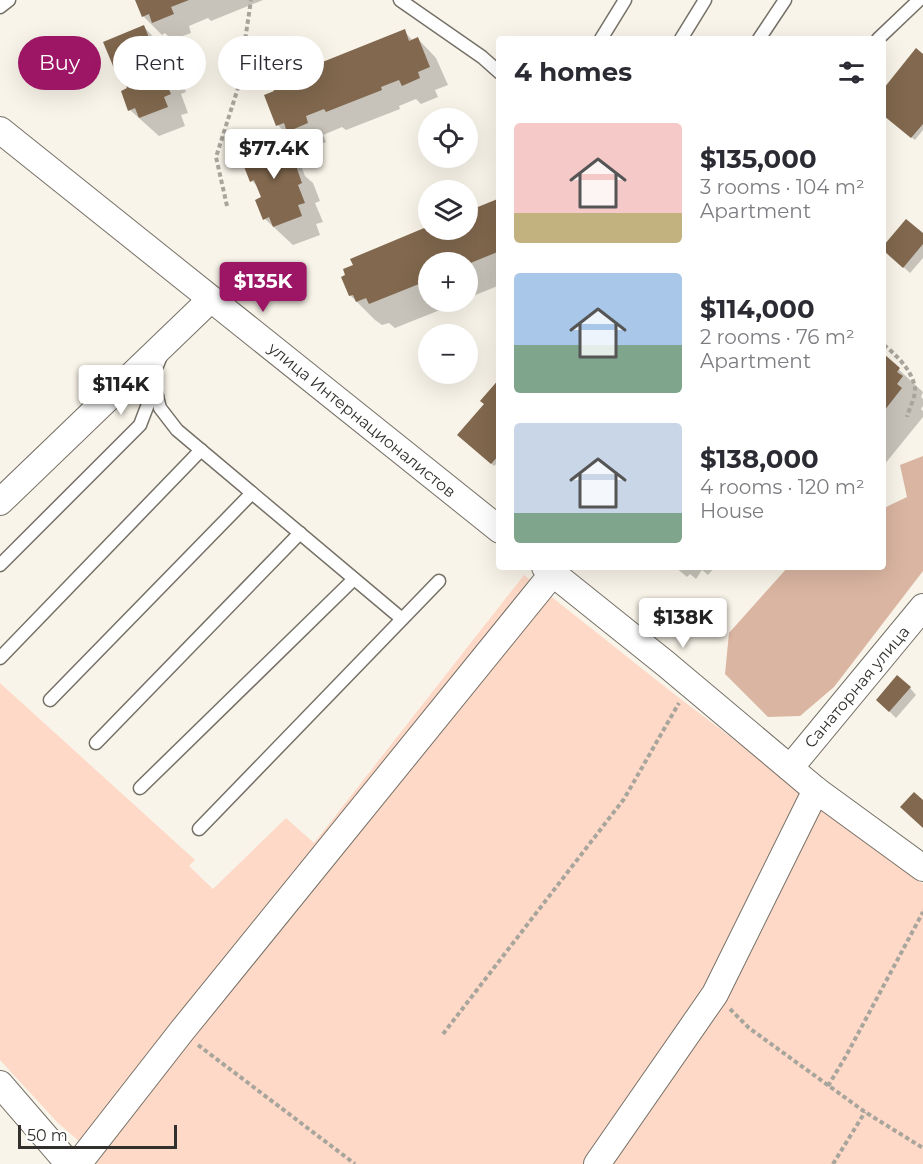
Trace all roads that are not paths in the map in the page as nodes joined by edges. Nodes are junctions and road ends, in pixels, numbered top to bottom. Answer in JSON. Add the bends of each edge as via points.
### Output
{"nodes":[{"id":1,"x":9,"y":0,"type":"edge"},
{"id":2,"x":400,"y":0,"type":"edge"},
{"id":3,"x":625,"y":0,"type":"edge"},
{"id":4,"x":705,"y":0,"type":"edge"},
{"id":5,"x":785,"y":0,"type":"edge"},
{"id":6,"x":919,"y":0,"type":"edge"},
{"id":7,"x":0,"y":7,"type":"edge"},
{"id":8,"x":603,"y":36,"type":"edge"},
{"id":9,"x":683,"y":36,"type":"edge"},
{"id":10,"x":761,"y":36,"type":"edge"},
{"id":11,"x":881,"y":36,"type":"edge"},
{"id":12,"x":496,"y":69,"type":"edge"},
{"id":13,"x":0,"y":130,"type":"edge"},
{"id":14,"x":211,"y":299,"type":"junction"},
{"id":15,"x":167,"y":341,"type":"junction"},
{"id":16,"x":157,"y":396,"type":"junction"},
{"id":17,"x":201,"y":450,"type":"junction"},
{"id":18,"x":252,"y":493,"type":"junction"},
{"id":19,"x":0,"y":502,"type":"edge"},
{"id":20,"x":496,"y":527,"type":"edge"},
{"id":21,"x":300,"y":533,"type":"junction"},
{"id":22,"x":0,"y":565,"type":"edge"},
{"id":23,"x":552,"y":570,"type":"edge"},
{"id":24,"x":554,"y":570,"type":"edge"},
{"id":25,"x":354,"y":579,"type":"junction"},
{"id":26,"x":439,"y":581,"type":"dead end"},
{"id":27,"x":923,"y":607,"type":"edge"},
{"id":28,"x":402,"y":619,"type":"junction"},
{"id":29,"x":0,"y":658,"type":"edge"},
{"id":30,"x":50,"y":700,"type":"dead end"},
{"id":31,"x":96,"y":743,"type":"dead end"},
{"id":32,"x":790,"y":768,"type":"junction"},
{"id":33,"x":140,"y":788,"type":"dead end"},
{"id":34,"x":816,"y":790,"type":"junction"},
{"id":35,"x":199,"y":829,"type":"dead end"},
{"id":36,"x":923,"y":868,"type":"edge"},
{"id":37,"x":0,"y":1084,"type":"edge"},
{"id":38,"x":63,"y":1161,"type":"edge"},
{"id":39,"x":597,"y":1164,"type":"edge"}],
"edges":[{"from":1,"to":7,"type":"lane"},
{"from":2,"to":12,"type":"lane"},
{"from":3,"to":8,"type":"lane"},
{"from":4,"to":9,"type":"lane"},
{"from":5,"to":10,"type":"lane"},
{"from":6,"to":11,"type":"lane"},
{"from":13,"to":14,"type":"street","name":"улица Интернационалистов"},
{"from":14,"to":15,"type":"street"},
{"from":14,"to":20,"type":"street","name":"улица Интернационалистов"},
{"from":15,"to":16,"type":"lane","via":[[152,378]]},
{"from":15,"to":19,"type":"street"},
{"from":16,"to":17,"type":"lane","via":[[160,408],[177,430]]},
{"from":16,"to":22,"type":"lane","via":[[150,399],[140,425]]},
{"from":17,"to":18,"type":"lane"},
{"from":17,"to":29,"type":"lane"},
{"from":18,"to":21,"type":"lane"},
{"from":18,"to":30,"type":"lane"},
{"from":21,"to":25,"type":"lane"},
{"from":21,"to":31,"type":"lane"},
{"from":23,"to":38,"type":"street","via":[[181,1032]]},
{"from":24,"to":32,"type":"street"},
{"from":25,"to":28,"type":"lane"},
{"from":25,"to":33,"type":"lane"},
{"from":26,"to":28,"type":"lane"},
{"from":27,"to":32,"type":"street","name":"Санаторная улица"},
{"from":28,"to":35,"type":"lane"},
{"from":32,"to":34,"type":"street"},
{"from":34,"to":36,"type":"street"},
{"from":34,"to":39,"type":"street","via":[[715,994]]},
{"from":37,"to":38,"type":"street"}]}
